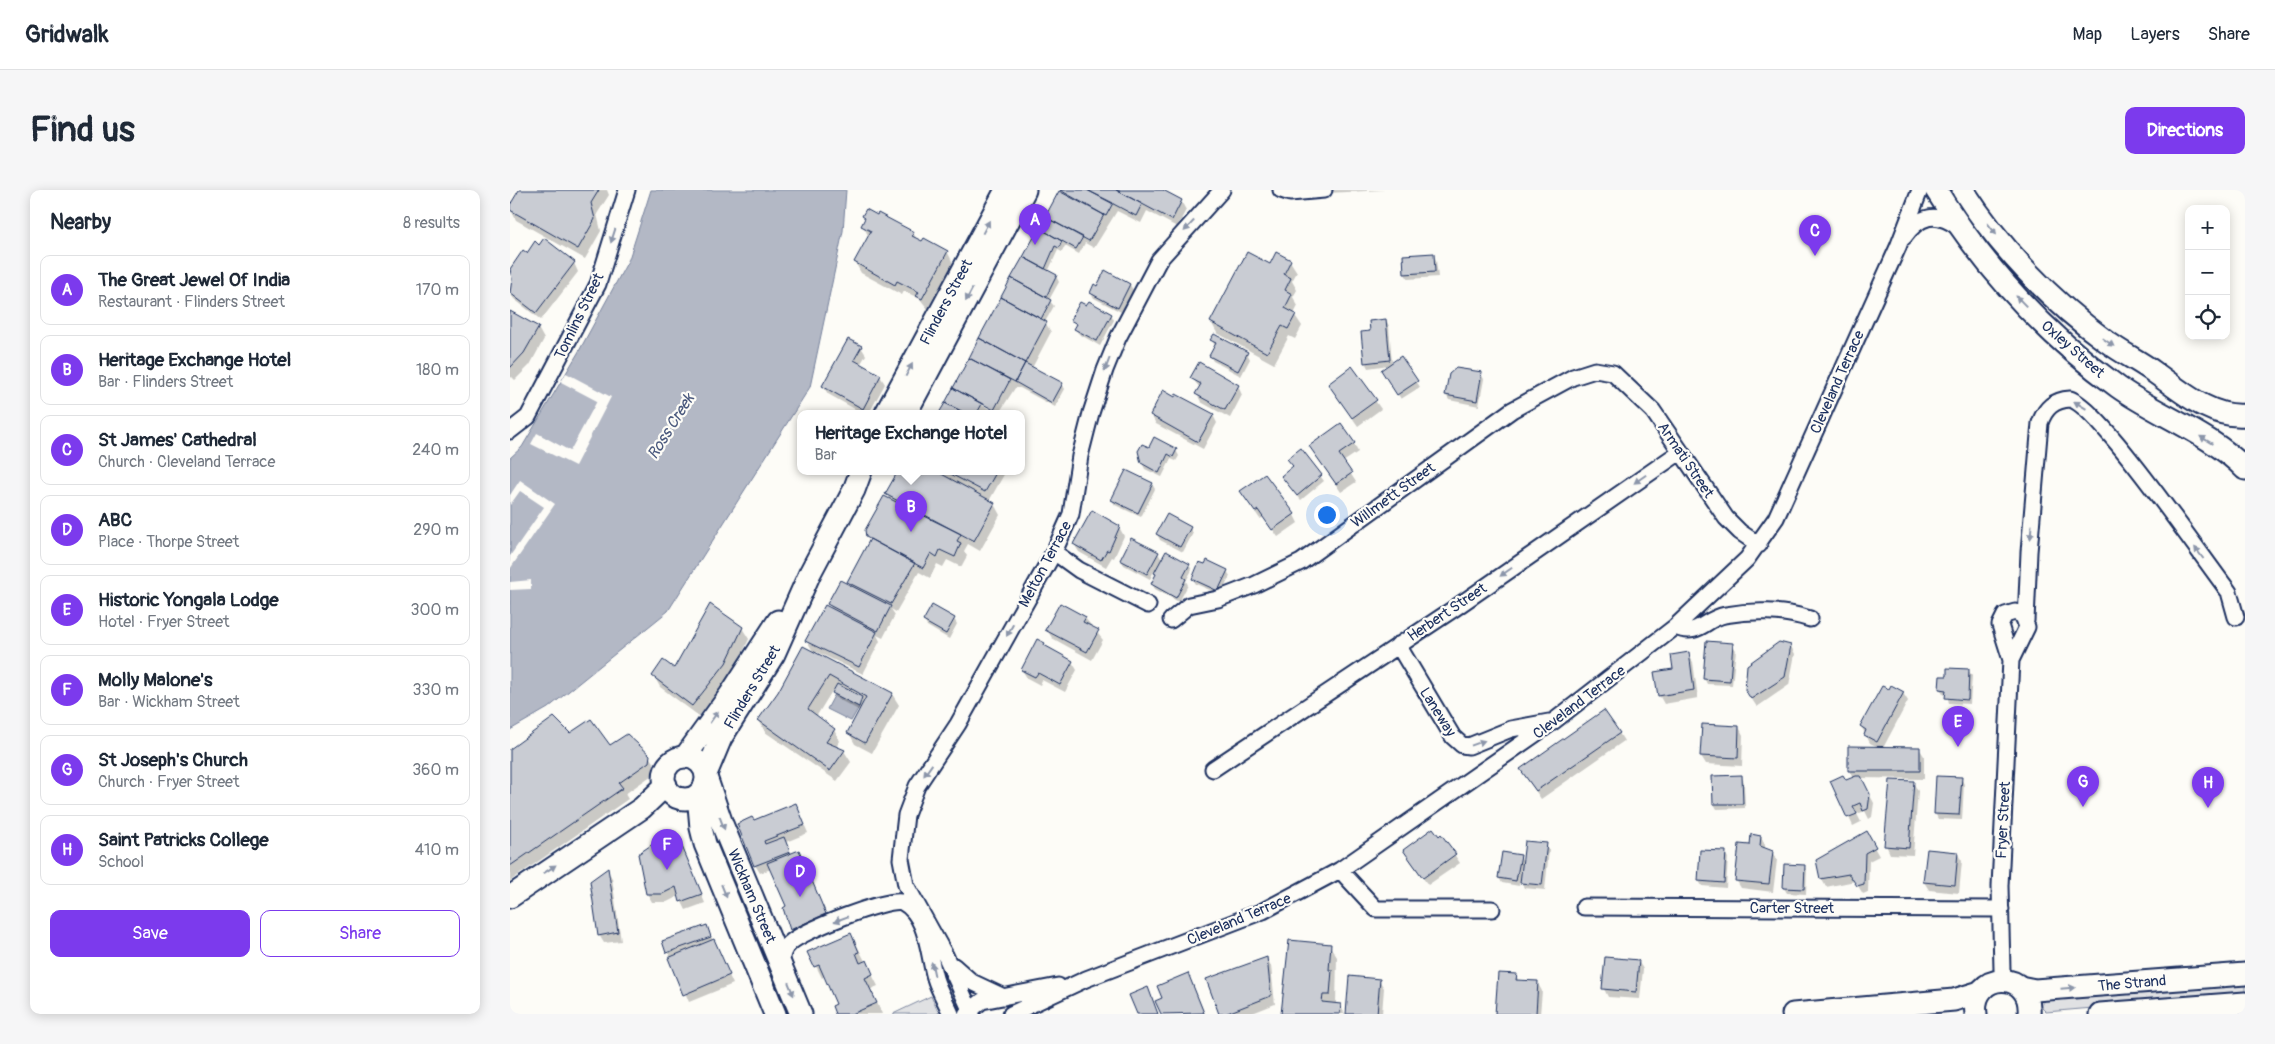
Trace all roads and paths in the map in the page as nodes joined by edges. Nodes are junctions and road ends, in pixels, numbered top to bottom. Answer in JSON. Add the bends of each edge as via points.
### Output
{"nodes":[{"id":1,"x":628,"y":190,"type":"edge"},
{"id":2,"x":1006,"y":190,"type":"edge"},
{"id":3,"x":1026,"y":190,"type":"edge"},
{"id":4,"x":1222,"y":190,"type":"edge"},
{"id":5,"x":1281,"y":190,"type":"edge"},
{"id":6,"x":1324,"y":190,"type":"edge"},
{"id":7,"x":1920,"y":190,"type":"edge"},
{"id":8,"x":1936,"y":190,"type":"edge"},
{"id":9,"x":1963,"y":190,"type":"edge"},
{"id":10,"x":1961,"y":229,"type":"junction"},
{"id":11,"x":1898,"y":247,"type":"junction"},
{"id":12,"x":1613,"y":373,"type":"joint"},
{"id":13,"x":888,"y":410,"type":"edge"},
{"id":14,"x":908,"y":410,"type":"edge"},
{"id":15,"x":2245,"y":415,"type":"edge"},
{"id":16,"x":510,"y":431,"type":"edge"},
{"id":17,"x":1680,"y":452,"type":"junction"},
{"id":18,"x":2245,"y":469,"type":"edge"},
{"id":19,"x":858,"y":480,"type":"edge"},
{"id":20,"x":1759,"y":544,"type":"junction"},
{"id":21,"x":1054,"y":552,"type":"junction"},
{"id":22,"x":810,"y":573,"type":"junction"},
{"id":23,"x":1148,"y":605,"type":"dead end"},
{"id":24,"x":2236,"y":617,"type":"dead end"},
{"id":25,"x":1810,"y":619,"type":"dead end"},
{"id":26,"x":1171,"y":620,"type":"dead end"},
{"id":27,"x":2026,"y":620,"type":"junction"},
{"id":28,"x":1675,"y":627,"type":"junction"},
{"id":29,"x":1398,"y":644,"type":"junction"},
{"id":30,"x":2011,"y":660,"type":"junction"},
{"id":31,"x":1554,"y":721,"type":"junction"},
{"id":32,"x":686,"y":757,"type":"junction"},
{"id":33,"x":1213,"y":769,"type":"dead end"},
{"id":34,"x":704,"y":782,"type":"junction"},
{"id":35,"x":666,"y":785,"type":"junction"},
{"id":36,"x":901,"y":859,"type":"junction"},
{"id":37,"x":1340,"y":870,"type":"junction"},
{"id":38,"x":510,"y":897,"type":"edge"},
{"id":39,"x":886,"y":902,"type":"junction"},
{"id":40,"x":1584,"y":907,"type":"dead end"},
{"id":41,"x":1492,"y":909,"type":"dead end"},
{"id":42,"x":2001,"y":909,"type":"junction"},
{"id":43,"x":945,"y":955,"type":"junction"},
{"id":44,"x":781,"y":964,"type":"junction"},
{"id":45,"x":2245,"y":974,"type":"edge"},
{"id":46,"x":1086,"y":979,"type":"junction"},
{"id":47,"x":2013,"y":984,"type":"junction"},
{"id":48,"x":1980,"y":992,"type":"junction"},
{"id":49,"x":1004,"y":997,"type":"junction"},
{"id":50,"x":2245,"y":1003,"type":"edge"},
{"id":51,"x":952,"y":1013,"type":"edge"},
{"id":52,"x":969,"y":1013,"type":"edge"},
{"id":53,"x":775,"y":1014,"type":"edge"},
{"id":54,"x":801,"y":1014,"type":"edge"},
{"id":55,"x":1011,"y":1014,"type":"edge"},
{"id":56,"x":1794,"y":1014,"type":"edge"},
{"id":57,"x":1976,"y":1014,"type":"edge"},
{"id":58,"x":2029,"y":1014,"type":"edge"},
{"id":59,"x":2100,"y":1014,"type":"edge"}],
"edges":[{"from":1,"to":16,"type":"street","name":"Tomlins Street","one_way":true,"via":[[598,284],[528,418]]},
{"from":13,"to":2,"type":"main road","name":"Flinders Street","one_way":true},
{"from":3,"to":14,"type":"main road","name":"Flinders Street","one_way":true},
{"from":4,"to":21,"type":"street","name":"Melton Terrace","one_way":true,"via":[[1159,260],[1115,345],[1097,390],[1082,447],[1074,502]]},
{"from":5,"to":6,"type":"street"},
{"from":7,"to":11,"type":"street","name":"Cleveland Terrace"},
{"from":8,"to":10,"type":"main road","name":"Oxley Street"},
{"from":9,"to":15,"type":"main road","name":"Oxley Street","one_way":true,"via":[[2015,258],[2082,323],[2198,403],[2218,412]]},
{"from":10,"to":11,"type":"street","name":"Cleveland Terrace","via":[[1946,218],[1923,219],[1911,228]]},
{"from":18,"to":10,"type":"main road","name":"Oxley Street","one_way":true,"via":[[2214,445],[2119,387],[2077,354],[2016,296]]},
{"from":11,"to":20,"type":"street","name":"Cleveland Terrace","via":[[1776,518]]},
{"from":12,"to":17,"type":"street","name":"Armati Street","via":[[1653,411]]},
{"from":12,"to":26,"type":"street","name":"Willmett Street","via":[[1605,370],[1584,372],[1512,410],[1301,562],[1218,599],[1189,605]]},
{"from":17,"to":20,"type":"street","name":"Armati Street","via":[[1726,518]]},
{"from":17,"to":29,"type":"street","name":"Herbert Street","one_way":true},
{"from":19,"to":22,"type":"main road","name":"Flinders Street"},
{"from":20,"to":28,"type":"street","name":"Cleveland Terrace","via":[[1734,573]]},
{"from":21,"to":23,"type":"street","via":[[1080,570]]},
{"from":21,"to":36,"type":"street","name":"Melton Terrace","one_way":true,"via":[[958,724],[917,786],[906,815]]},
{"from":32,"to":22,"type":"main road","name":"Flinders Street","one_way":true},
{"from":22,"to":34,"type":"main road","name":"Flinders Street","via":[[774,654],[721,738]]},
{"from":24,"to":27,"type":"street","name":"Fryer Street","one_way":true,"via":[[2229,592],[2114,439],[2090,412],[2074,400],[2058,401],[2044,412],[2039,432]]},
{"from":25,"to":28,"type":"street","via":[[1780,612],[1736,613],[1718,617],[1696,630]]},
{"from":27,"to":30,"type":"street","name":"Fryer Street","via":[[2026,630]]},
{"from":27,"to":30,"type":"street","name":"Fryer Street","via":[[2015,612],[2008,613],[2002,620],[2000,628]]},
{"from":28,"to":31,"type":"street","name":"Cleveland Terrace"},
{"from":29,"to":31,"type":"street","name":"Laneway","one_way":true,"via":[[1453,737],[1462,745],[1473,746],[1511,729]]},
{"from":29,"to":33,"type":"street","name":"Herbert Street"},
{"from":30,"to":42,"type":"street","name":"Fryer Street"},
{"from":31,"to":37,"type":"street","name":"Cleveland Terrace"},
{"from":32,"to":34,"type":"main road","via":[[701,764]]},
{"from":32,"to":35,"type":"main road","via":[[675,760],[667,768]]},
{"from":34,"to":35,"type":"main road","via":[[694,797],[682,798],[672,794]]},
{"from":34,"to":44,"type":"main road","name":"Wickham Street","one_way":true},
{"from":34,"to":53,"type":"main road","name":"Wickham Street","one_way":true,"via":[[701,828],[705,844]]},
{"from":38,"to":35,"type":"main road","one_way":true,"via":[[642,808]]},
{"from":36,"to":39,"type":"street","name":"Melton Terrace","via":[[894,893]]},
{"from":36,"to":43,"type":"street","name":"Melton Terrace","via":[[909,891]]},
{"from":37,"to":41,"type":"street","via":[[1376,908]]},
{"from":37,"to":46,"type":"street","name":"Cleveland Terrace","via":[[1284,902],[1243,920]]},
{"from":39,"to":44,"type":"street","one_way":true,"via":[[797,937],[786,948]]},
{"from":51,"to":39,"type":"street","one_way":true,"via":[[936,980],[927,940],[914,912],[902,902]]},
{"from":40,"to":42,"type":"street","name":"Carter Street"},
{"from":42,"to":47,"type":"street","name":"Fryer Street","via":[[2002,970]]},
{"from":43,"to":49,"type":"street","via":[[972,982]]},
{"from":43,"to":52,"type":"street","name":"Melton Terrace"},
{"from":44,"to":54,"type":"main road","name":"Wickham Street","one_way":true},
{"from":47,"to":45,"type":"main road","name":"The Strand","one_way":true,"via":[[2035,990]]},
{"from":46,"to":49,"type":"street","name":"Cleveland Terrace"},
{"from":46,"to":55,"type":"street","name":"Cleveland Terrace"},
{"from":47,"to":48,"type":"main road","via":[[1988,984]]},
{"from":47,"to":58,"type":"main road","via":[[2026,994]]},
{"from":48,"to":56,"type":"main road","via":[[1954,1000]]},
{"from":48,"to":57,"type":"main road","via":[[1974,1007]]},
{"from":49,"to":52,"type":"street","name":"Cleveland Terrace","via":[[982,1001]]},
{"from":50,"to":59,"type":"main road","name":"The Strand"}]}
